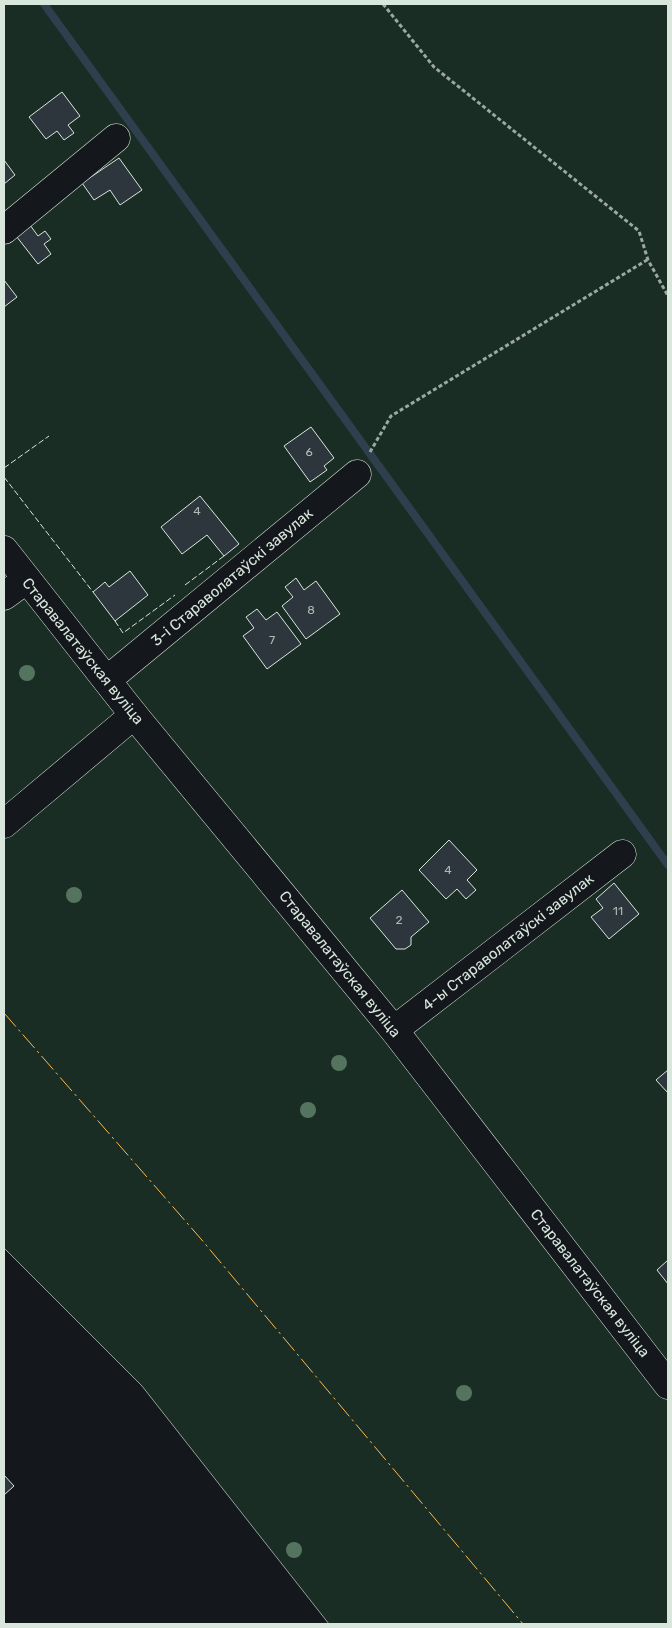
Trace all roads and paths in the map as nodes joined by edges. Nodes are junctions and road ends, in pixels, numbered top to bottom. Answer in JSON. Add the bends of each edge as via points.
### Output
{"nodes":[{"id":1,"x":383,"y":4,"type":"edge"},
{"id":2,"x":116,"y":138,"type":"dead end"},
{"id":3,"x":4,"y":230,"type":"edge"},
{"id":4,"x":648,"y":260,"type":"junction"},
{"id":5,"x":668,"y":296,"type":"edge"},
{"id":6,"x":357,"y":474,"type":"joint"},
{"id":7,"x":4,"y":550,"type":"edge"},
{"id":8,"x":26,"y":580,"type":"junction"},
{"id":9,"x":4,"y":596,"type":"edge"},
{"id":10,"x":107,"y":680,"type":"junction"},
{"id":11,"x":134,"y":715,"type":"junction"},
{"id":12,"x":4,"y":824,"type":"edge"},
{"id":13,"x":622,"y":854,"type":"dead end"},
{"id":14,"x":394,"y":1030,"type":"junction"},
{"id":15,"x":668,"y":1385,"type":"edge"}],
"edges":[{"from":1,"to":4,"type":"path","via":[[434,67],[639,231]]},
{"from":2,"to":3,"type":"street"},
{"from":4,"to":5,"type":"path"},
{"from":4,"to":6,"type":"path","via":[[391,416]]},
{"from":6,"to":10,"type":"street","name":"3-і Стараволатаўскі завулак"},
{"from":7,"to":8,"type":"street","name":"Старавалатаўская вуліца"},
{"from":8,"to":9,"type":"street"},
{"from":8,"to":10,"type":"street","name":"Старавалатаўская вуліца"},
{"from":10,"to":11,"type":"street","name":"Старавалатаўская вуліца"},
{"from":11,"to":12,"type":"street"},
{"from":11,"to":14,"type":"street","name":"Старавалатаўская вуліца"},
{"from":13,"to":14,"type":"street","name":"4-ы Стараволатаўскі завулак"},
{"from":14,"to":15,"type":"street","name":"Старавалатаўская вуліца"}]}
